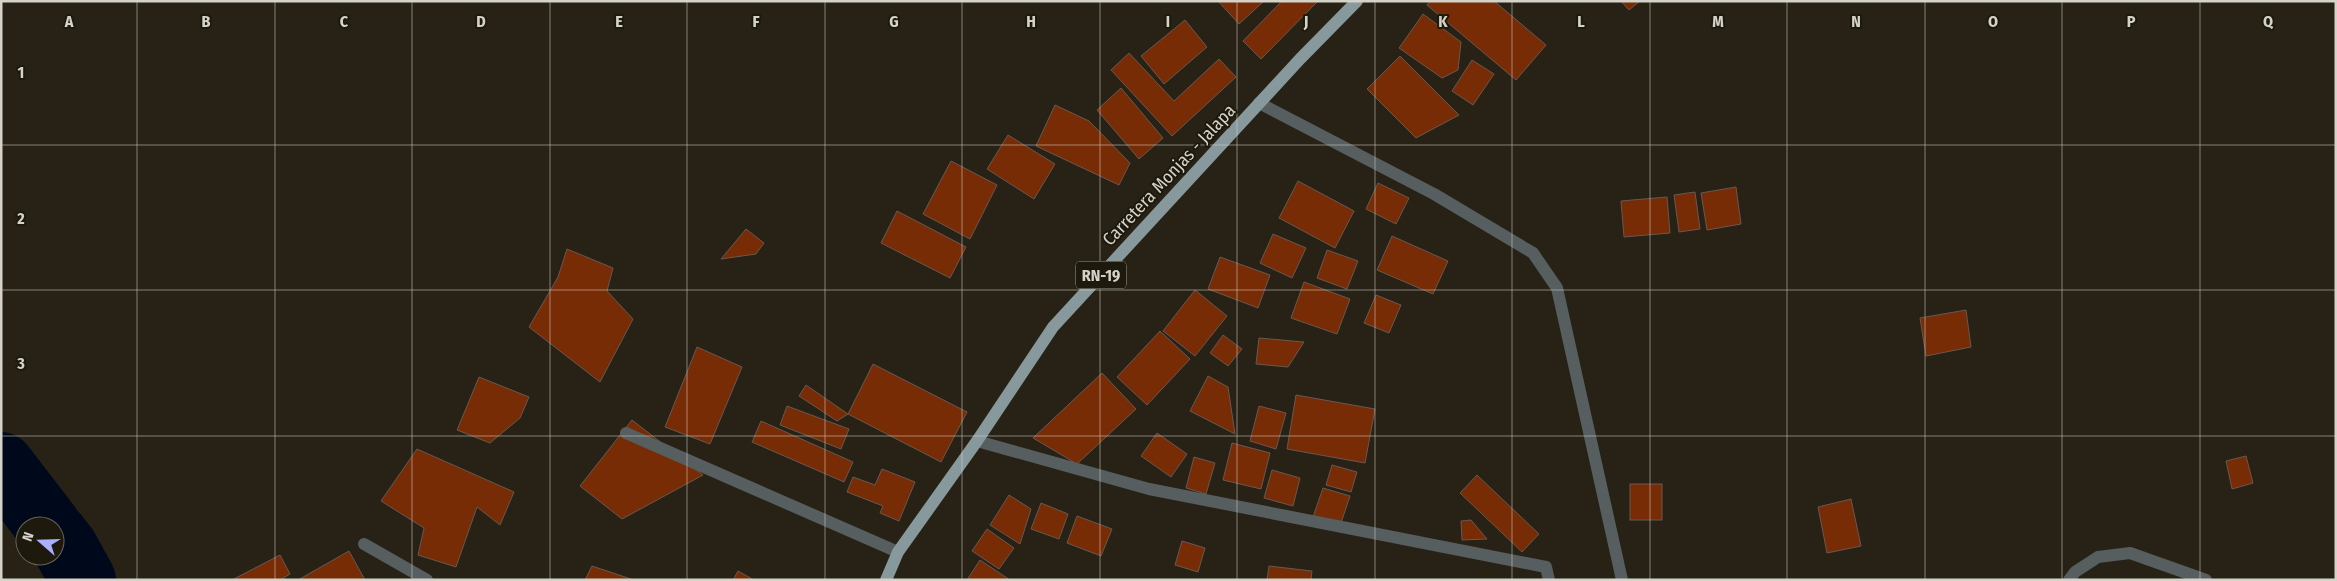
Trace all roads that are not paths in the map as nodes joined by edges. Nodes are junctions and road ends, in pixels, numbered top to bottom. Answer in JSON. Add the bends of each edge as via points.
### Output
{"nodes":[{"id":1,"x":1357,"y":1,"type":"edge"},
{"id":2,"x":1259,"y":103,"type":"junction"},
{"id":3,"x":626,"y":433,"type":"dead end"},
{"id":4,"x":977,"y":441,"type":"junction"},
{"id":5,"x":364,"y":544,"type":"dead end"},
{"id":6,"x":898,"y":552,"type":"junction"},
{"id":7,"x":427,"y":580,"type":"edge"},
{"id":8,"x":886,"y":580,"type":"edge"},
{"id":9,"x":1549,"y":580,"type":"edge"},
{"id":10,"x":1622,"y":580,"type":"edge"},
{"id":11,"x":2069,"y":580,"type":"edge"},
{"id":12,"x":2206,"y":580,"type":"edge"}],
"edges":[{"from":1,"to":2,"type":"main road","name":"Carretera Monjas - Jalapa","number":"RN-19"},
{"from":2,"to":4,"type":"main road","name":"Carretera Monjas - Jalapa","number":"RN-19","via":[[1053,327]]},
{"from":2,"to":10,"type":"street","via":[[1434,194],[1533,252],[1557,288]]},
{"from":3,"to":6,"type":"street"},
{"from":4,"to":6,"type":"main road","name":"Carretera Monjas - Jalapa","number":"RN-19"},
{"from":4,"to":9,"type":"street","via":[[1149,489],[1546,567]]},
{"from":5,"to":7,"type":"street"},
{"from":6,"to":8,"type":"main road","name":"Carretera Monjas - Jalapa","number":"RN-19"},
{"from":11,"to":12,"type":"street","via":[[2074,572],[2098,557],[2130,553]]}]}
